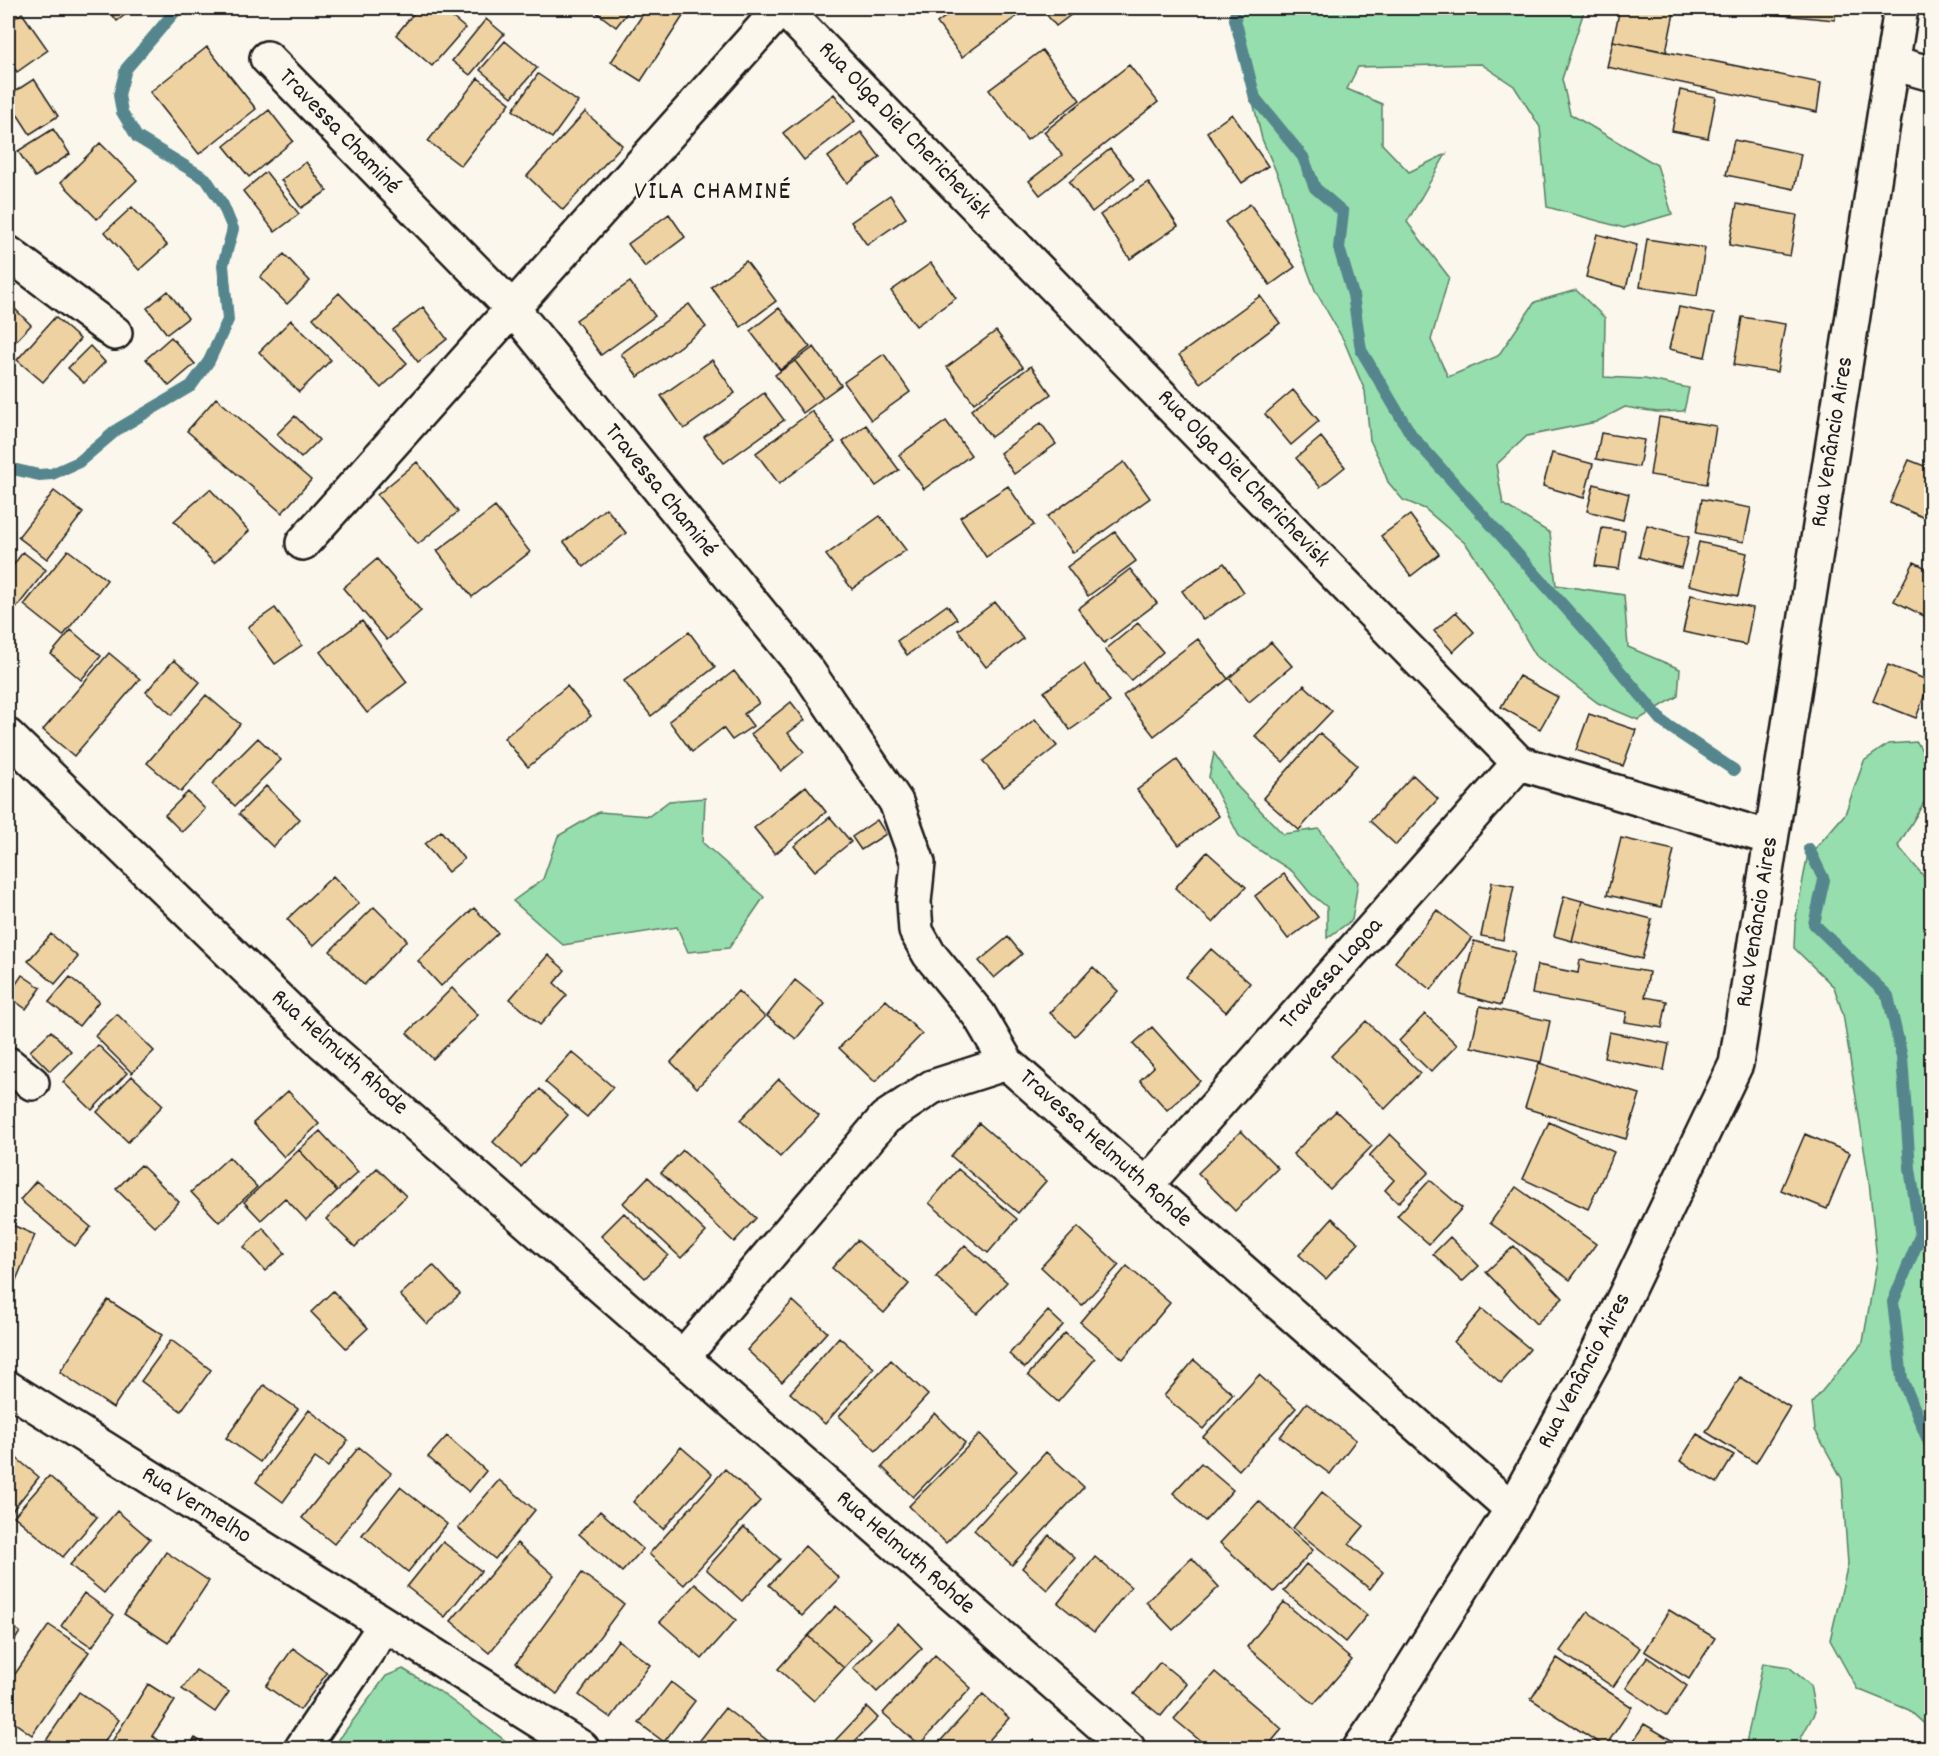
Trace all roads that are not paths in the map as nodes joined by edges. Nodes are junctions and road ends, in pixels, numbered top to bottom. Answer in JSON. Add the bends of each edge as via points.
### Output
{"nodes":[{"id":1,"x":782,"y":8,"type":"edge"},
{"id":2,"x":1901,"y":8,"type":"edge"},
{"id":3,"x":267,"y":58,"type":"dead end"},
{"id":4,"x":1893,"y":63,"type":"junction"},
{"id":5,"x":1932,"y":74,"type":"edge"},
{"id":6,"x":8,"y":253,"type":"edge"},
{"id":7,"x":512,"y":308,"type":"junction"},
{"id":8,"x":115,"y":333,"type":"dead end"},
{"id":9,"x":303,"y":543,"type":"dead end"},
{"id":10,"x":8,"y":736,"type":"edge"},
{"id":11,"x":1519,"y":763,"type":"junction"},
{"id":12,"x":1771,"y":838,"type":"junction"},
{"id":13,"x":1007,"y":1063,"type":"junction"},
{"id":14,"x":1146,"y":1185,"type":"junction"},
{"id":15,"x":682,"y":1358,"type":"junction"},
{"id":16,"x":8,"y":1388,"type":"edge"},
{"id":17,"x":1512,"y":1509,"type":"junction"},
{"id":18,"x":385,"y":1624,"type":"junction"},
{"id":19,"x":302,"y":1749,"type":"edge"},
{"id":20,"x":582,"y":1749,"type":"edge"},
{"id":21,"x":1128,"y":1749,"type":"edge"},
{"id":22,"x":1360,"y":1749,"type":"edge"}],
"edges":[{"from":1,"to":7,"type":"street"},
{"from":1,"to":11,"type":"street","name":"Rua Olga Diel Cherichevisk"},
{"from":2,"to":4,"type":"street","name":"Rua Venâncio Aires"},
{"from":3,"to":7,"type":"street","name":"Travessa Chaminé"},
{"from":4,"to":5,"type":"street"},
{"from":4,"to":12,"type":"street","name":"Rua Venâncio Aires"},
{"from":6,"to":8,"type":"street"},
{"from":7,"to":9,"type":"street"},
{"from":7,"to":13,"type":"street","name":"Travessa Chaminé","via":[[809,673],[896,802],[918,863],[916,931],[929,954],[979,1015]]},
{"from":10,"to":15,"type":"street","name":"Rua Helmuth Rhode","via":[[321,1041]]},
{"from":11,"to":12,"type":"street","name":"Rua Olga Diel Cherichevisk"},
{"from":11,"to":14,"type":"street","name":"Travessa Lagoa"},
{"from":12,"to":17,"type":"street","name":"Rua Venâncio Aires","via":[[1736,1064],[1598,1352]]},
{"from":13,"to":14,"type":"street","name":"Travessa Helmuth Rohde"},
{"from":13,"to":15,"type":"street","name":"Travessa Helmuth Rohde","via":[[932,1087],[885,1118]]},
{"from":14,"to":17,"type":"street","name":"Travessa Helmuth Rohde"},
{"from":15,"to":21,"type":"street","name":"Rua Helmuth Rohde"},
{"from":16,"to":18,"type":"street","name":"Rua Vermelho"},
{"from":17,"to":22,"type":"street","name":"Rua Venâncio Aires"},
{"from":18,"to":19,"type":"street"},
{"from":18,"to":20,"type":"street","name":"Rua Vermelho"}]}
